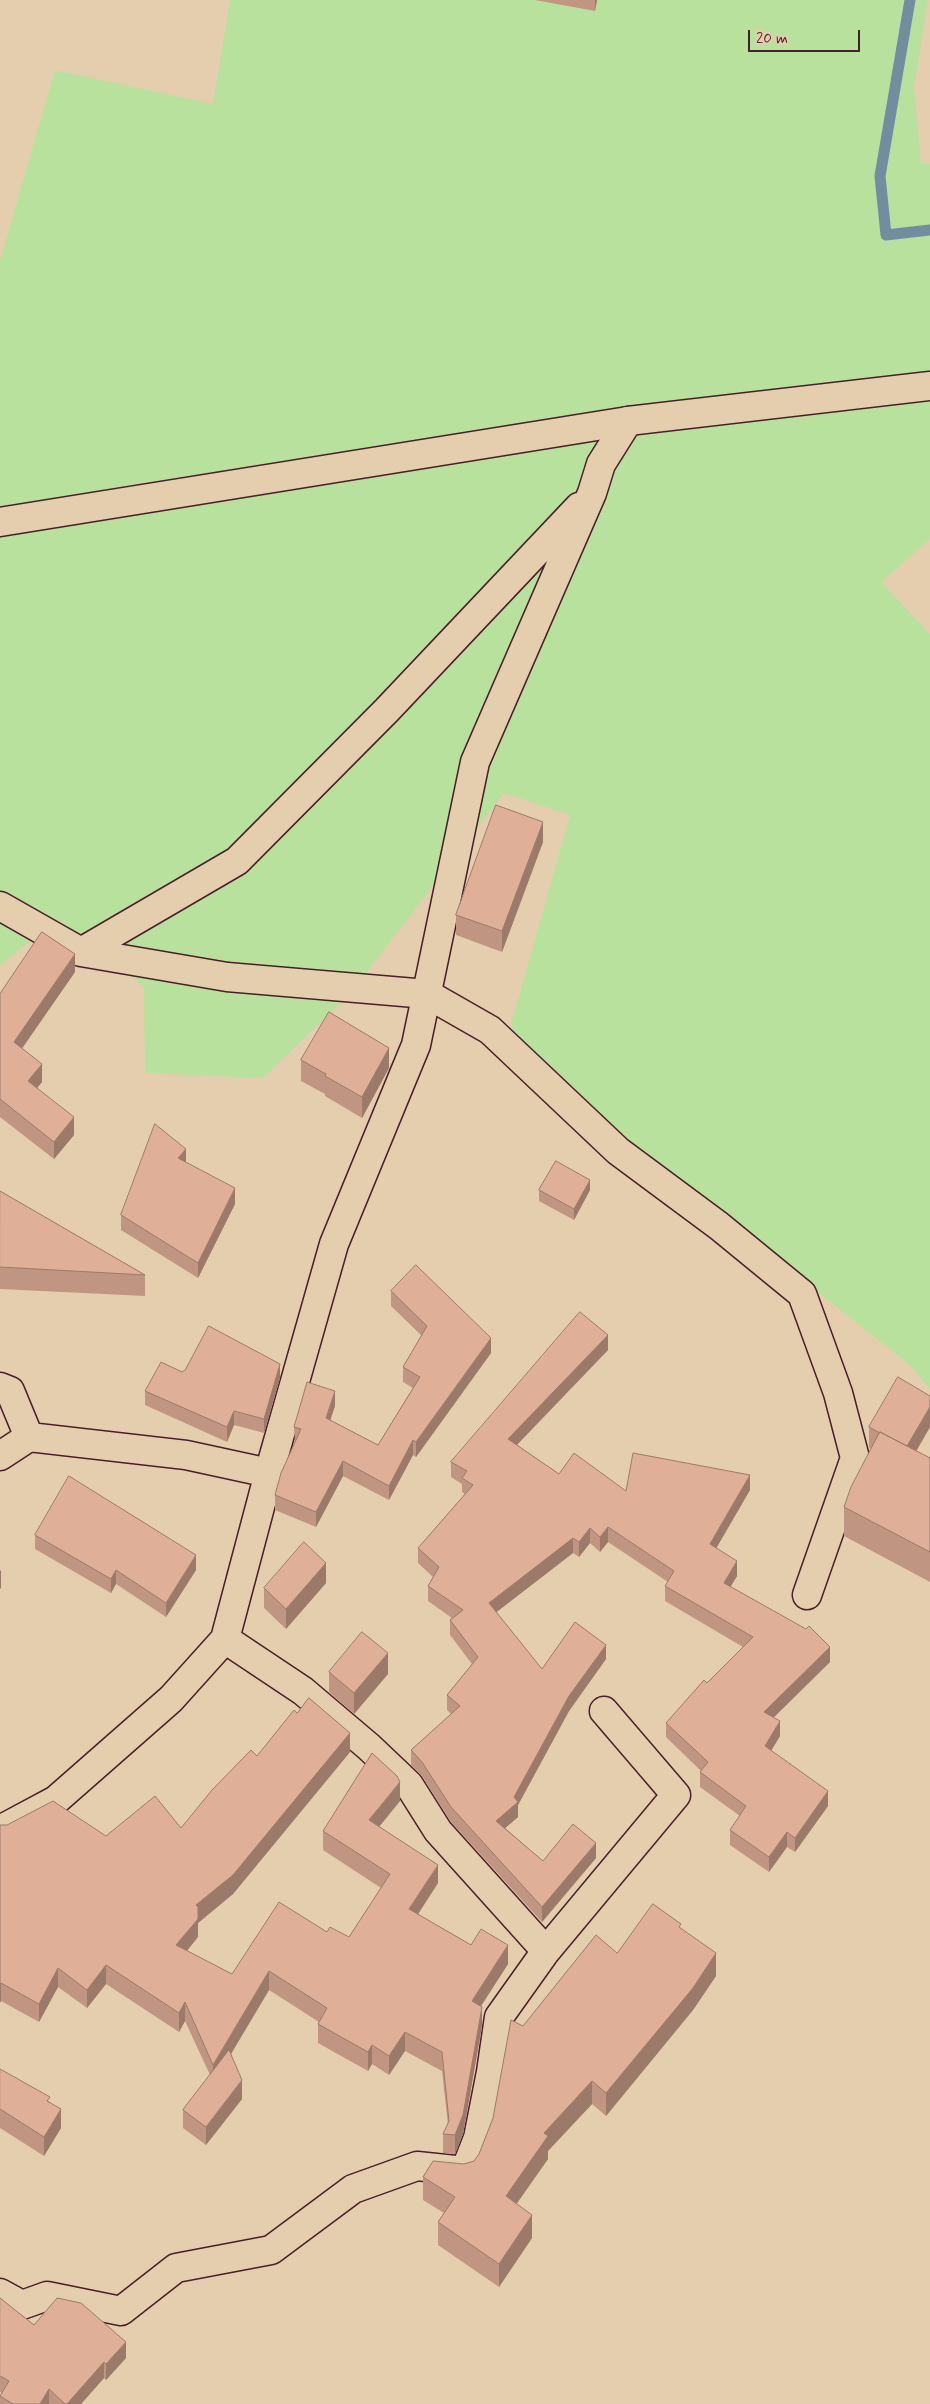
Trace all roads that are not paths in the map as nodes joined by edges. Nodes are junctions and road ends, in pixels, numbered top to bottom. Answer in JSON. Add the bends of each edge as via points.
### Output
{"nodes":[{"id":1,"x":930,"y":386,"type":"edge"},
{"id":2,"x":628,"y":421,"type":"junction"},
{"id":3,"x":592,"y":493,"type":"junction"},
{"id":4,"x":0,"y":522,"type":"edge"},
{"id":5,"x":0,"y":906,"type":"edge"},
{"id":6,"x":81,"y":952,"type":"junction"},
{"id":7,"x":427,"y":994,"type":"junction"},
{"id":8,"x":0,"y":1387,"type":"edge"},
{"id":9,"x":29,"y":1438,"type":"junction"},
{"id":10,"x":0,"y":1456,"type":"edge"},
{"id":11,"x":269,"y":1473,"type":"junction"},
{"id":12,"x":807,"y":1595,"type":"dead end"},
{"id":13,"x":225,"y":1639,"type":"junction"},
{"id":14,"x":604,"y":1711,"type":"dead end"},
{"id":15,"x":0,"y":1830,"type":"edge"},
{"id":16,"x":546,"y":1950,"type":"junction"},
{"id":17,"x":0,"y":2293,"type":"edge"}],
"edges":[{"from":1,"to":2,"type":"street"},
{"from":2,"to":3,"type":"street","via":[[601,464]]},
{"from":2,"to":4,"type":"street"},
{"from":3,"to":6,"type":"street","via":[[387,710],[237,861]]},
{"from":3,"to":7,"type":"street","via":[[475,762]]},
{"from":5,"to":6,"type":"street"},
{"from":6,"to":7,"type":"street","via":[[227,977]]},
{"from":7,"to":11,"type":"street","via":[[416,1045],[334,1244]]},
{"from":7,"to":12,"type":"street","via":[[490,1030],[618,1151],[719,1226],[802,1294],[838,1393],[854,1458]]},
{"from":8,"to":9,"type":"street","via":[[10,1391]]},
{"from":9,"to":10,"type":"street"},
{"from":9,"to":11,"type":"street","via":[[186,1455]]},
{"from":11,"to":13,"type":"street"},
{"from":13,"to":15,"type":"street","via":[[171,1699],[56,1800]]},
{"from":13,"to":16,"type":"street","via":[[303,1691],[409,1785],[438,1831]]},
{"from":14,"to":16,"type":"street","via":[[676,1795]]},
{"from":16,"to":17,"type":"street","via":[[499,2017],[478,2138],[465,2171],[417,2166],[353,2189],[271,2250],[176,2268],[121,2311],[48,2296],[22,2305]]}]}
